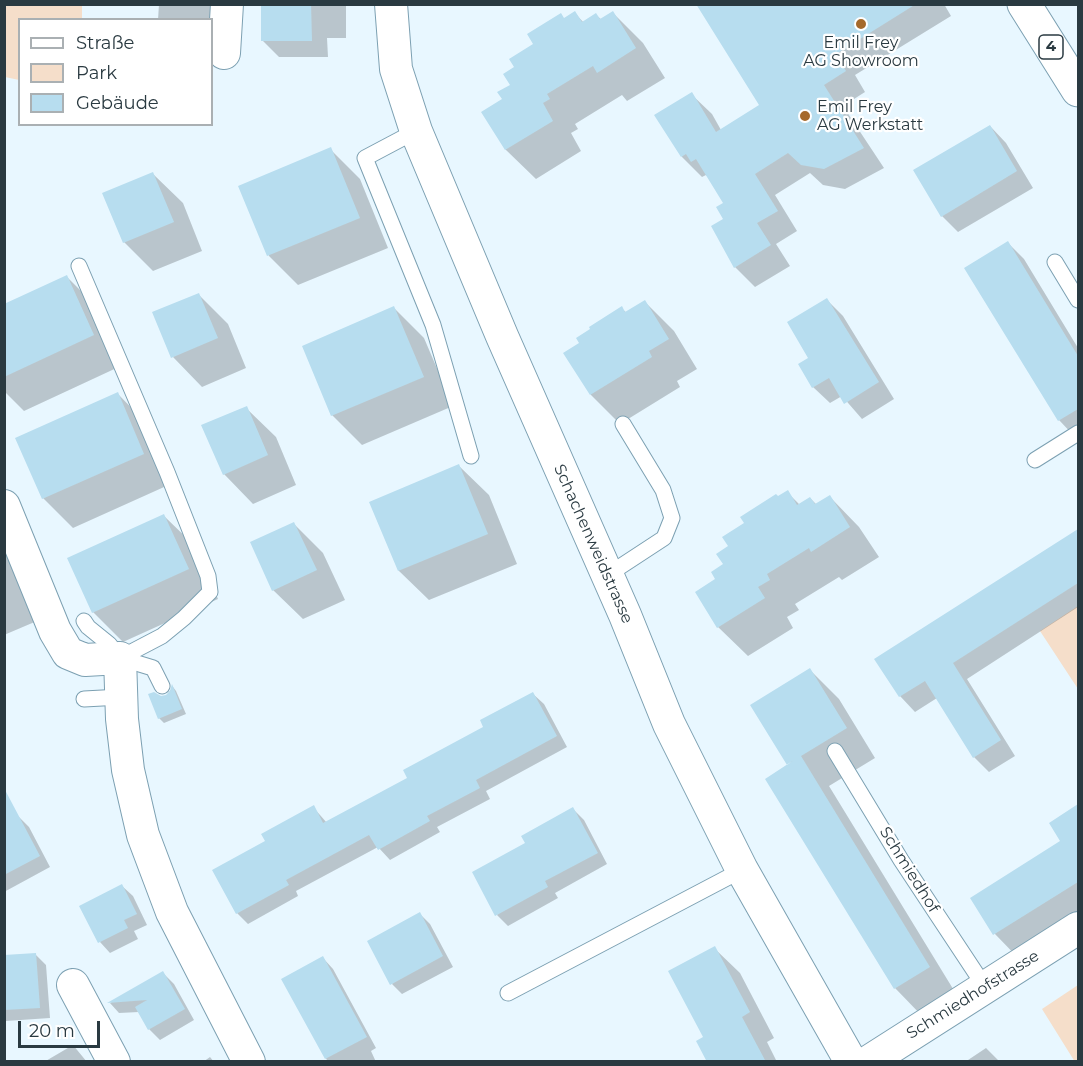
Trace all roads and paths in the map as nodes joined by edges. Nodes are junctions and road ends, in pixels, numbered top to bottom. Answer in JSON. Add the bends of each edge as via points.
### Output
{"nodes":[{"id":1,"x":227,"y":4,"type":"edge"},
{"id":2,"x":391,"y":4,"type":"edge"},
{"id":3,"x":1024,"y":4,"type":"edge"},
{"id":4,"x":224,"y":53,"type":"dead end"},
{"id":5,"x":1078,"y":90,"type":"edge"},
{"id":6,"x":416,"y":131,"type":"junction"},
{"id":7,"x":1055,"y":262,"type":"dead end"},
{"id":8,"x":79,"y":266,"type":"dead end"},
{"id":9,"x":1078,"y":300,"type":"edge"},
{"id":10,"x":623,"y":424,"type":"dead end"},
{"id":11,"x":1078,"y":433,"type":"edge"},
{"id":12,"x":471,"y":456,"type":"dead end"},
{"id":13,"x":1035,"y":460,"type":"dead end"},
{"id":14,"x":4,"y":506,"type":"edge"},
{"id":15,"x":606,"y":576,"type":"junction"},
{"id":16,"x":84,"y":621,"type":"dead end"},
{"id":17,"x":120,"y":658,"type":"junction"},
{"id":18,"x":162,"y":686,"type":"dead end"},
{"id":19,"x":121,"y":697,"type":"junction"},
{"id":20,"x":84,"y":699,"type":"dead end"},
{"id":21,"x":835,"y":751,"type":"dead end"},
{"id":22,"x":742,"y":870,"type":"junction"},
{"id":23,"x":1078,"y":928,"type":"edge"},
{"id":24,"x":73,"y":985,"type":"dead end"},
{"id":25,"x":985,"y":987,"type":"junction"},
{"id":26,"x":508,"y":993,"type":"dead end"},
{"id":27,"x":114,"y":1062,"type":"edge"},
{"id":28,"x":249,"y":1062,"type":"edge"},
{"id":29,"x":851,"y":1062,"type":"edge"},
{"id":30,"x":868,"y":1062,"type":"edge"}],
"edges":[{"from":1,"to":4,"type":"street"},
{"from":2,"to":6,"type":"street","name":"Schachenweidstrasse","via":[[396,69]]},
{"from":3,"to":5,"type":"main road","number":"4"},
{"from":6,"to":12,"type":"lane","via":[[366,158],[433,325]]},
{"from":6,"to":15,"type":"street","name":"Schachenweidstrasse"},
{"from":7,"to":9,"type":"lane"},
{"from":8,"to":17,"type":"lane","via":[[167,472],[208,576],[210,592],[162,636]]},
{"from":10,"to":15,"type":"lane","via":[[663,490],[672,518],[664,538]]},
{"from":11,"to":13,"type":"lane"},
{"from":14,"to":17,"type":"street","via":[[55,631],[68,653],[85,660]]},
{"from":15,"to":22,"type":"street","name":"Schachenweidstrasse","via":[[669,724]]},
{"from":16,"to":17,"type":"lane"},
{"from":17,"to":18,"type":"lane","via":[[150,666]]},
{"from":17,"to":19,"type":"street"},
{"from":19,"to":20,"type":"lane"},
{"from":19,"to":28,"type":"street","via":[[128,770],[143,835],[172,912]]},
{"from":21,"to":25,"type":"lane","name":"Schmiedhof"},
{"from":22,"to":26,"type":"lane"},
{"from":22,"to":29,"type":"street","name":"Schachenweidstrasse"},
{"from":23,"to":25,"type":"street","name":"Schmiedhofstrasse"},
{"from":24,"to":27,"type":"street"},
{"from":25,"to":30,"type":"street","name":"Schmiedhofstrasse"}]}
